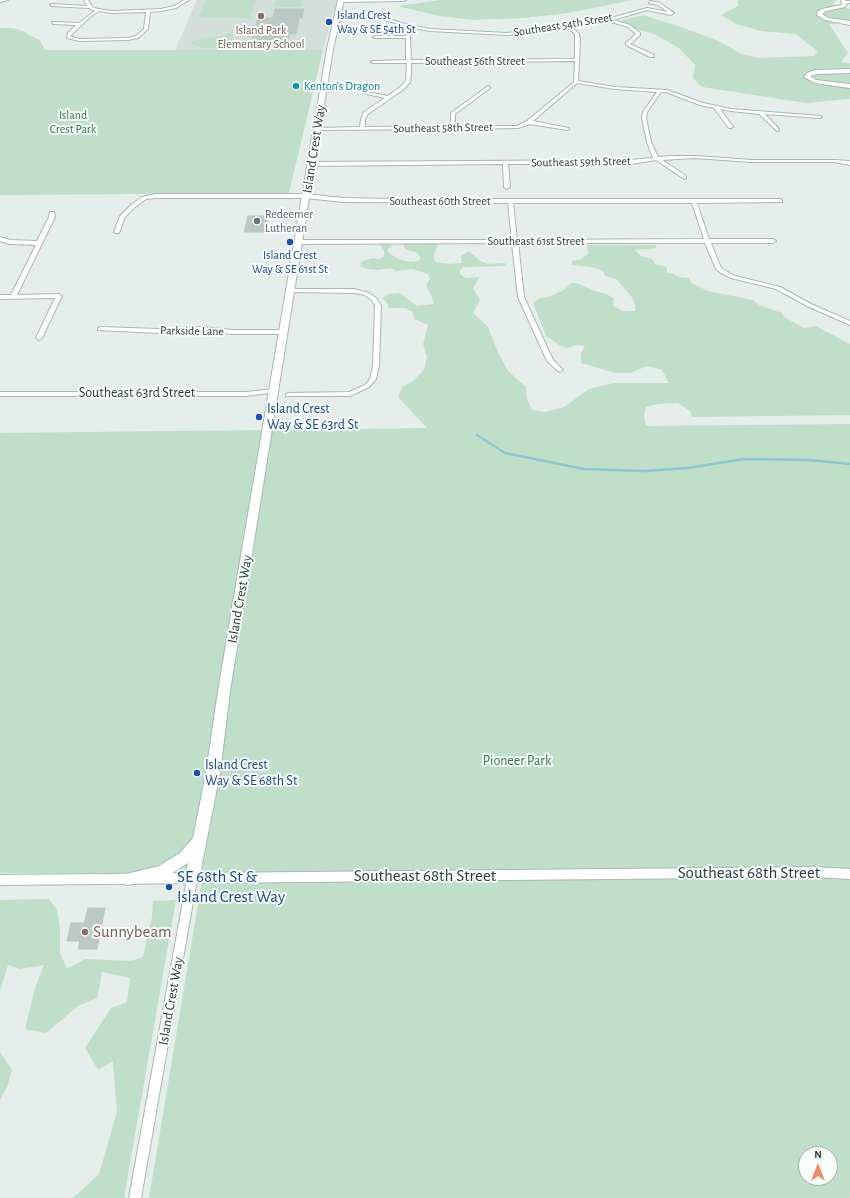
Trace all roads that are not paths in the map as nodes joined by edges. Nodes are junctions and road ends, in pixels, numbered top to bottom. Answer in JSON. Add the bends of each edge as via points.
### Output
{"nodes":[{"id":1,"x":6,"y":0,"type":"edge"},
{"id":2,"x":86,"y":0,"type":"edge"},
{"id":3,"x":187,"y":0,"type":"edge"},
{"id":4,"x":341,"y":0,"type":"edge"},
{"id":5,"x":404,"y":0,"type":"edge"},
{"id":6,"x":0,"y":1,"type":"edge"},
{"id":7,"x":650,"y":1,"type":"edge"},
{"id":8,"x":846,"y":2,"type":"edge"},
{"id":9,"x":52,"y":5,"type":"dead end"},
{"id":10,"x":90,"y":7,"type":"junction"},
{"id":11,"x":646,"y":9,"type":"junction"},
{"id":12,"x":98,"y":11,"type":"junction"},
{"id":13,"x":148,"y":12,"type":"junction"},
{"id":14,"x":337,"y":14,"type":"junction"},
{"id":15,"x":609,"y":20,"type":"junction"},
{"id":16,"x":53,"y":23,"type":"dead end"},
{"id":17,"x":850,"y":23,"type":"edge"},
{"id":18,"x":81,"y":24,"type":"junction"},
{"id":19,"x":413,"y":27,"type":"junction"},
{"id":20,"x":569,"y":27,"type":"junction"},
{"id":21,"x":375,"y":37,"type":"dead end"},
{"id":22,"x":408,"y":37,"type":"junction"},
{"id":23,"x":652,"y":56,"type":"dead end"},
{"id":24,"x":578,"y":60,"type":"junction"},
{"id":25,"x":373,"y":62,"type":"dead end"},
{"id":26,"x":408,"y":62,"type":"junction"},
{"id":27,"x":850,"y":71,"type":"edge"},
{"id":28,"x":576,"y":82,"type":"junction"},
{"id":29,"x":850,"y":86,"type":"edge"},
{"id":30,"x":488,"y":87,"type":"dead end"},
{"id":31,"x":660,"y":90,"type":"junction"},
{"id":32,"x":369,"y":93,"type":"dead end"},
{"id":33,"x":388,"y":97,"type":"junction"},
{"id":34,"x":716,"y":107,"type":"junction"},
{"id":35,"x":762,"y":114,"type":"junction"},
{"id":36,"x":820,"y":116,"type":"dead end"},
{"id":37,"x":529,"y":122,"type":"junction"},
{"id":38,"x":731,"y":127,"type":"dead end"},
{"id":39,"x":453,"y":128,"type":"junction"},
{"id":40,"x":317,"y":129,"type":"junction"},
{"id":41,"x":362,"y":129,"type":"junction"},
{"id":42,"x":567,"y":129,"type":"dead end"},
{"id":43,"x":777,"y":130,"type":"dead end"},
{"id":44,"x":656,"y":158,"type":"junction"},
{"id":45,"x":504,"y":163,"type":"junction"},
{"id":46,"x":850,"y":163,"type":"edge"},
{"id":47,"x":311,"y":164,"type":"junction"},
{"id":48,"x":684,"y":177,"type":"dead end"},
{"id":49,"x":507,"y":186,"type":"dead end"},
{"id":50,"x":306,"y":196,"type":"junction"},
{"id":51,"x":694,"y":201,"type":"junction"},
{"id":52,"x":780,"y":201,"type":"dead end"},
{"id":53,"x":510,"y":202,"type":"junction"},
{"id":54,"x":52,"y":213,"type":"dead end"},
{"id":55,"x":116,"y":232,"type":"dead end"},
{"id":56,"x":0,"y":239,"type":"edge"},
{"id":57,"x":514,"y":241,"type":"junction"},
{"id":58,"x":708,"y":241,"type":"junction"},
{"id":59,"x":773,"y":241,"type":"dead end"},
{"id":60,"x":299,"y":242,"type":"junction"},
{"id":61,"x":40,"y":243,"type":"junction"},
{"id":62,"x":291,"y":291,"type":"junction"},
{"id":63,"x":0,"y":297,"type":"edge"},
{"id":64,"x":13,"y":297,"type":"junction"},
{"id":65,"x":850,"y":323,"type":"edge"},
{"id":66,"x":100,"y":329,"type":"dead end"},
{"id":67,"x":284,"y":332,"type":"junction"},
{"id":68,"x":38,"y":338,"type":"dead end"},
{"id":69,"x":560,"y":370,"type":"dead end"},
{"id":70,"x":275,"y":390,"type":"junction"},
{"id":71,"x":0,"y":394,"type":"edge"},
{"id":72,"x":288,"y":395,"type":"dead end"},
{"id":73,"x":200,"y":839,"type":"junction"},
{"id":74,"x":850,"y":874,"type":"edge"},
{"id":75,"x":126,"y":879,"type":"junction"},
{"id":76,"x":192,"y":879,"type":"junction"},
{"id":77,"x":0,"y":880,"type":"edge"},
{"id":78,"x":135,"y":1198,"type":"edge"}],
"edges":[{"from":1,"to":6,"type":"street"},
{"from":2,"to":10,"type":"street"},
{"from":3,"to":13,"type":"street","via":[[176,6]]},
{"from":4,"to":5,"type":"street"},
{"from":4,"to":14,"type":"main road","name":"Island Crest Way"},
{"from":7,"to":11,"type":"street","name":"Southeast 54th Street"},
{"from":7,"to":11,"type":"street","name":"Southeast 54th Street","via":[[672,13]]},
{"from":8,"to":17,"type":"street","via":[[843,6],[824,10],[819,15]]},
{"from":9,"to":10,"type":"street"},
{"from":10,"to":12,"type":"street"},
{"from":11,"to":15,"type":"street","name":"Southeast 54th Street"},
{"from":12,"to":13,"type":"street"},
{"from":12,"to":18,"type":"street"},
{"from":13,"to":18,"type":"street","via":[[146,29],[142,34],[132,38],[79,40],[68,37]]},
{"from":14,"to":19,"type":"street","name":"Southeast 54th Street","via":[[373,16]]},
{"from":14,"to":40,"type":"main road","name":"Island Crest Way"},
{"from":15,"to":20,"type":"street","name":"Southeast 54th Street"},
{"from":15,"to":23,"type":"street","via":[[629,26],[639,34],[627,44]]},
{"from":16,"to":18,"type":"street"},
{"from":19,"to":20,"type":"street","name":"Southeast 54th Street","via":[[491,34]]},
{"from":19,"to":22,"type":"street"},
{"from":20,"to":24,"type":"street","via":[[578,36]]},
{"from":21,"to":22,"type":"street"},
{"from":22,"to":26,"type":"street"},
{"from":24,"to":26,"type":"street","name":"Southeast 56th Street"},
{"from":24,"to":28,"type":"street"},
{"from":25,"to":26,"type":"street","name":"Southeast 56th Street"},
{"from":26,"to":33,"type":"street","via":[[408,82]]},
{"from":27,"to":29,"type":"street","via":[[815,72],[807,77],[815,82]]},
{"from":28,"to":31,"type":"street","via":[[615,88]]},
{"from":28,"to":37,"type":"street"},
{"from":30,"to":39,"type":"street","via":[[453,114]]},
{"from":31,"to":34,"type":"street"},
{"from":31,"to":44,"type":"street","via":[[646,109],[644,118]]},
{"from":32,"to":33,"type":"street"},
{"from":33,"to":41,"type":"street","via":[[366,113]]},
{"from":34,"to":35,"type":"street"},
{"from":34,"to":38,"type":"street"},
{"from":35,"to":36,"type":"street"},
{"from":35,"to":43,"type":"street"},
{"from":37,"to":39,"type":"street","name":"Southeast 58th Street","via":[[518,127]]},
{"from":37,"to":42,"type":"street","name":"Southeast 58th Street"},
{"from":39,"to":41,"type":"street","name":"Southeast 58th Street"},
{"from":40,"to":41,"type":"street","name":"Southeast 58th Street"},
{"from":40,"to":47,"type":"main road","name":"Island Crest Way"},
{"from":44,"to":45,"type":"street","name":"Southeast 59th Street","via":[[631,162]]},
{"from":44,"to":46,"type":"street","name":"Southeast 59th Street","via":[[706,157],[752,161]]},
{"from":44,"to":48,"type":"street"},
{"from":45,"to":47,"type":"street","name":"Southeast 59th Street"},
{"from":45,"to":49,"type":"street"},
{"from":47,"to":50,"type":"main road","name":"Island Crest Way"},
{"from":50,"to":53,"type":"street","name":"Southeast 60th Street","via":[[343,200]]},
{"from":50,"to":55,"type":"street","name":"Southeast 60th Street","via":[[149,197],[141,200],[127,212]]},
{"from":50,"to":60,"type":"main road","name":"Island Crest Way"},
{"from":51,"to":52,"type":"street","name":"Southeast 60th Street"},
{"from":51,"to":53,"type":"street","name":"Southeast 60th Street"},
{"from":51,"to":58,"type":"street"},
{"from":53,"to":57,"type":"street"},
{"from":54,"to":61,"type":"street"},
{"from":56,"to":61,"type":"street"},
{"from":57,"to":58,"type":"street","name":"Southeast 61st Street"},
{"from":57,"to":60,"type":"street","name":"Southeast 61st Street"},
{"from":57,"to":69,"type":"street","via":[[521,297],[550,361]]},
{"from":58,"to":59,"type":"street","name":"Southeast 61st Street"},
{"from":58,"to":65,"type":"street","via":[[722,272],[778,288]]},
{"from":60,"to":62,"type":"main road","name":"Island Crest Way"},
{"from":61,"to":64,"type":"street"},
{"from":62,"to":67,"type":"main road","name":"Island Crest Way"},
{"from":62,"to":72,"type":"street","via":[[354,291],[367,294],[378,306],[376,366],[373,379],[367,386],[346,394]]},
{"from":63,"to":64,"type":"street"},
{"from":64,"to":68,"type":"street","via":[[59,296]]},
{"from":66,"to":67,"type":"street","name":"Parkside Lane"},
{"from":67,"to":70,"type":"main road","name":"Island Crest Way"},
{"from":70,"to":71,"type":"street","name":"Southeast 63rd Street","via":[[246,394]]},
{"from":70,"to":73,"type":"main road","name":"Island Crest Way"},
{"from":73,"to":75,"type":"main road","via":[[185,857],[164,871],[146,877]]},
{"from":73,"to":76,"type":"main road","name":"Island Crest Way"},
{"from":74,"to":76,"type":"street","name":"Southeast 68th Street","via":[[814,872]]},
{"from":75,"to":76,"type":"street","name":"Southeast 68th Street"},
{"from":75,"to":77,"type":"street","name":"Southeast 68th Street"},
{"from":76,"to":78,"type":"street","name":"Island Crest Way"}]}
